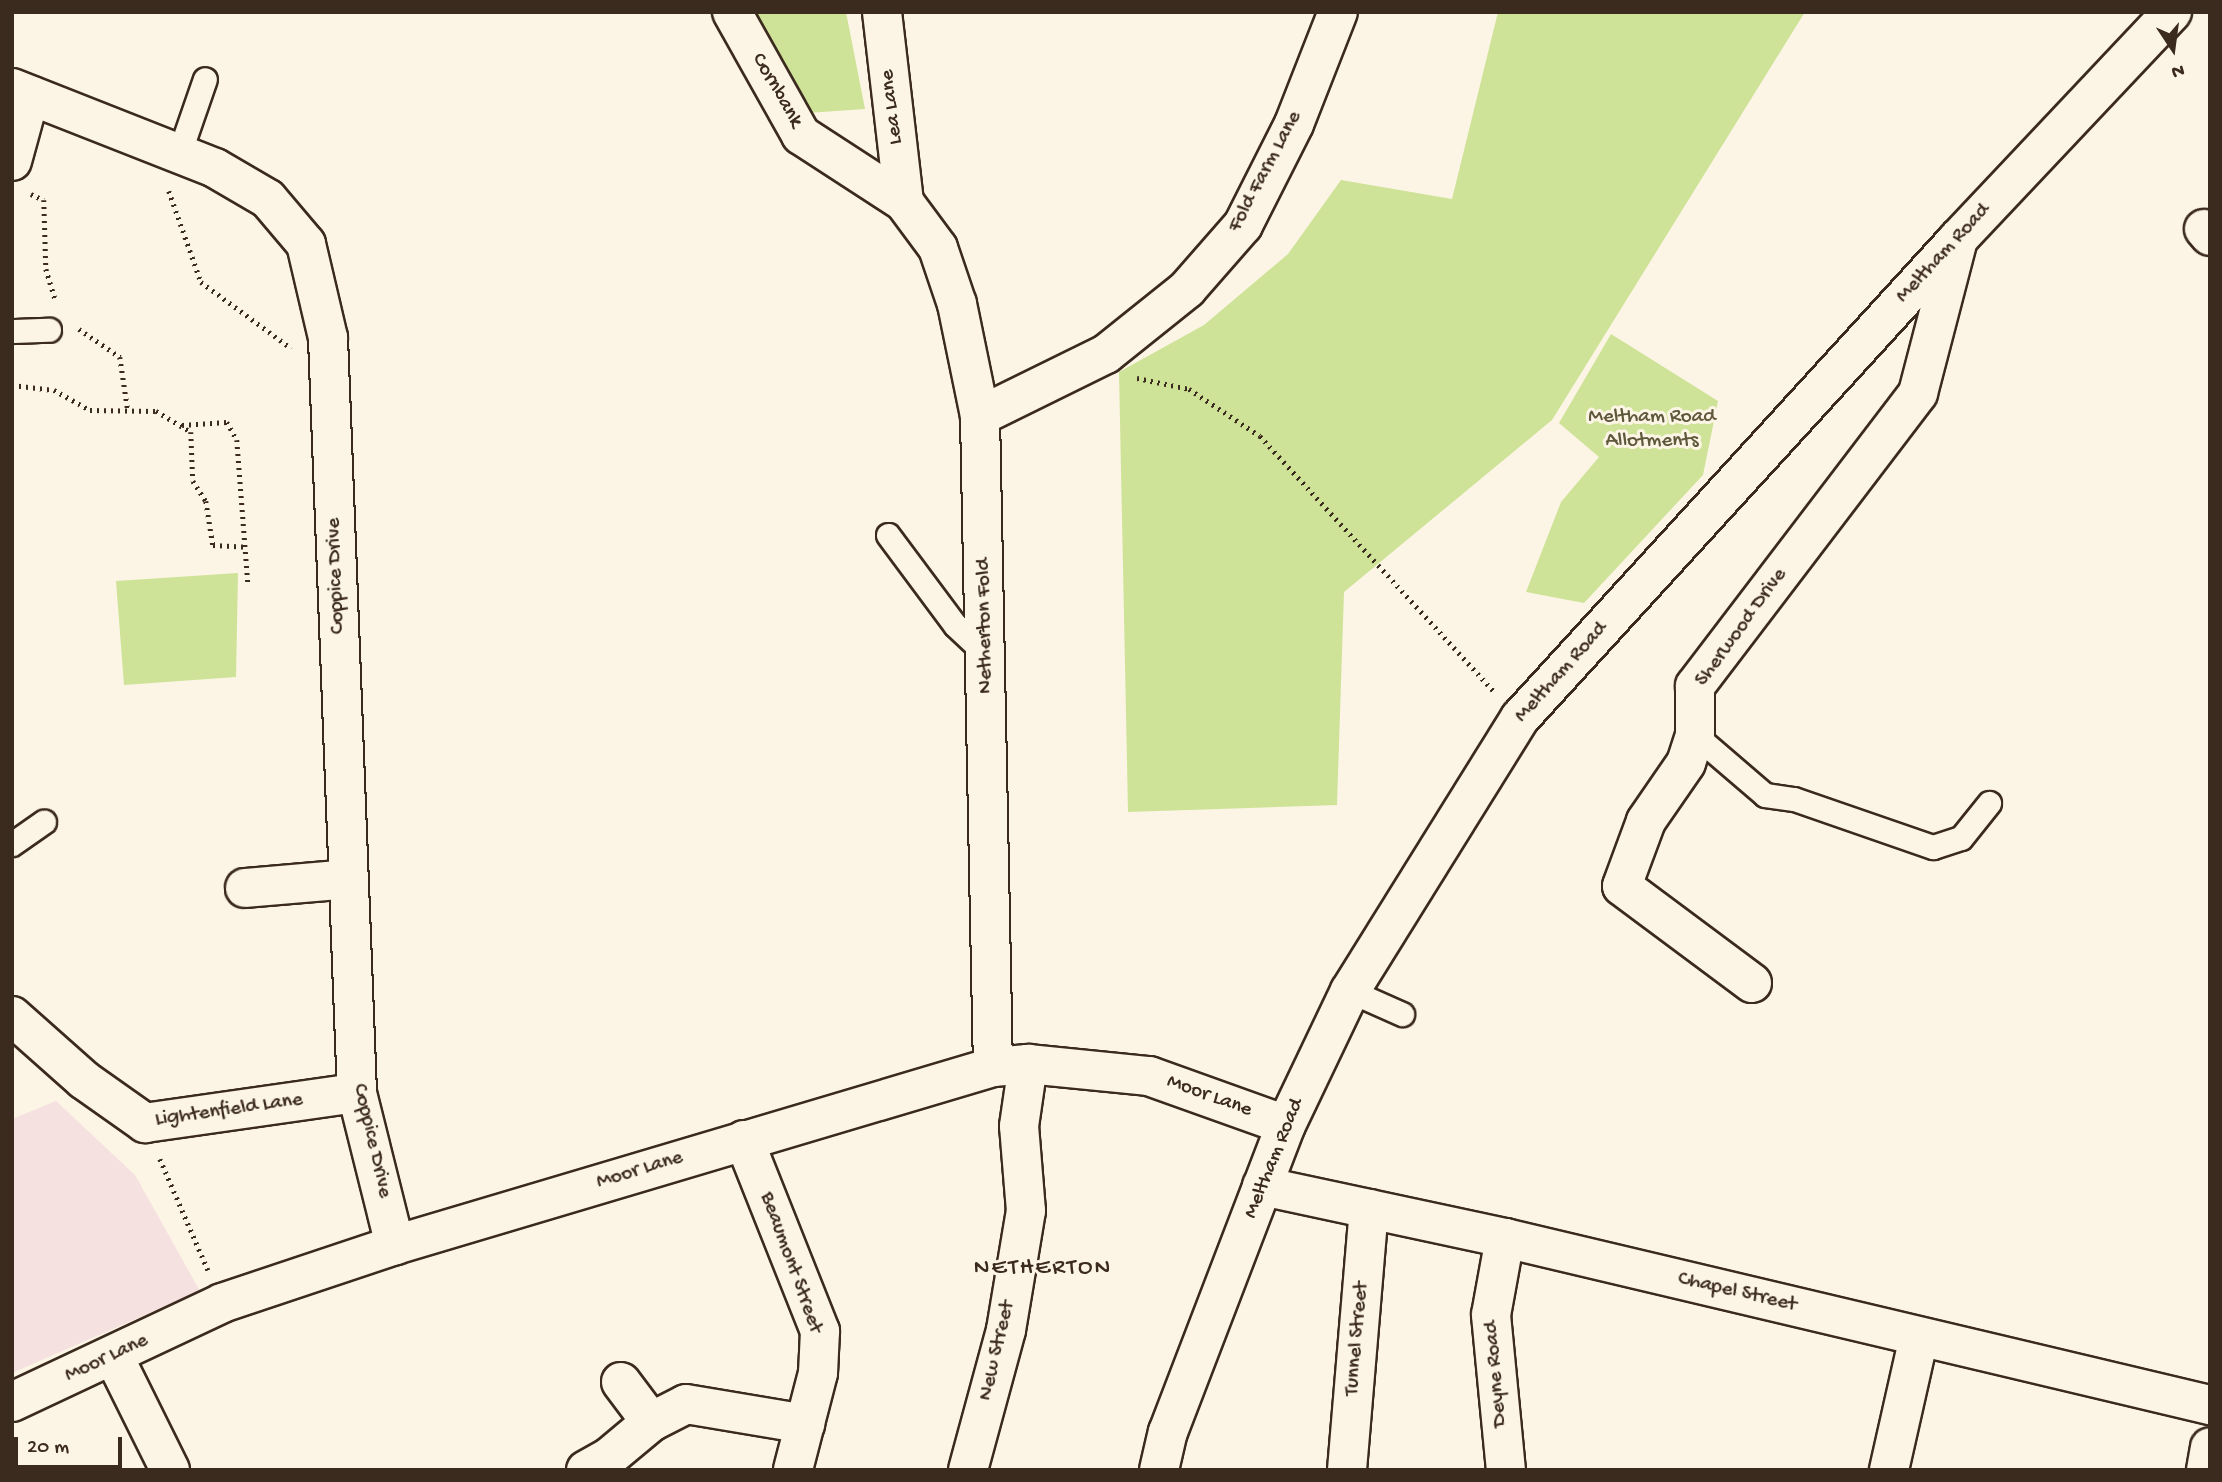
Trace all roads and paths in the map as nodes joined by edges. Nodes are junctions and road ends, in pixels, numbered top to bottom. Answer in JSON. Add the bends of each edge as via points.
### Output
{"nodes":[{"id":1,"x":732,"y":12,"type":"edge"},
{"id":2,"x":882,"y":12,"type":"edge"},
{"id":3,"x":1338,"y":12,"type":"edge"},
{"id":4,"x":2172,"y":12,"type":"edge"},
{"id":5,"x":205,"y":79,"type":"dead end"},
{"id":6,"x":21,"y":92,"type":"edge"},
{"id":7,"x":166,"y":149,"type":"junction"},
{"id":8,"x":18,"y":175,"type":"edge"},
{"id":9,"x":904,"y":202,"type":"junction"},
{"id":10,"x":1958,"y":239,"type":"junction"},
{"id":11,"x":59,"y":309,"type":"dead end"},
{"id":12,"x":78,"y":327,"type":"dead end"},
{"id":13,"x":49,"y":330,"type":"dead end"},
{"id":14,"x":12,"y":331,"type":"edge"},
{"id":15,"x":1106,"y":354,"type":"junction"},
{"id":16,"x":329,"y":372,"type":"junction"},
{"id":17,"x":12,"y":385,"type":"edge"},
{"id":18,"x":128,"y":411,"type":"junction"},
{"id":19,"x":980,"y":416,"type":"junction"},
{"id":20,"x":181,"y":426,"type":"junction"},
{"id":21,"x":888,"y":535,"type":"dead end"},
{"id":22,"x":246,"y":547,"type":"junction"},
{"id":23,"x":248,"y":583,"type":"dead end"},
{"id":24,"x":988,"y":656,"type":"junction"},
{"id":25,"x":1475,"y":670,"type":"dead end"},
{"id":26,"x":1695,"y":735,"type":"junction"},
{"id":27,"x":1989,"y":803,"type":"dead end"},
{"id":28,"x":44,"y":822,"type":"dead end"},
{"id":29,"x":12,"y":844,"type":"edge"},
{"id":30,"x":349,"y":879,"type":"junction"},
{"id":31,"x":245,"y":888,"type":"dead end"},
{"id":32,"x":1752,"y":983,"type":"dead end"},
{"id":33,"x":1350,"y":991,"type":"junction"},
{"id":34,"x":1402,"y":1014,"type":"dead end"},
{"id":35,"x":12,"y":1016,"type":"edge"},
{"id":36,"x":1010,"y":1065,"type":"junction"},
{"id":37,"x":356,"y":1093,"type":"junction"},
{"id":38,"x":145,"y":1123,"type":"junction"},
{"id":39,"x":1286,"y":1125,"type":"junction"},
{"id":40,"x":744,"y":1140,"type":"junction"},
{"id":41,"x":1262,"y":1185,"type":"junction"},
{"id":42,"x":1369,"y":1209,"type":"junction"},
{"id":43,"x":1505,"y":1238,"type":"junction"},
{"id":44,"x":395,"y":1245,"type":"junction"},
{"id":45,"x":222,"y":1303,"type":"junction"},
{"id":46,"x":1919,"y":1337,"type":"junction"},
{"id":47,"x":114,"y":1357,"type":"junction"},
{"id":48,"x":621,"y":1382,"type":"dead end"},
{"id":49,"x":12,"y":1402,"type":"edge"},
{"id":50,"x":2210,"y":1405,"type":"edge"},
{"id":51,"x":650,"y":1422,"type":"junction"},
{"id":52,"x":805,"y":1424,"type":"junction"},
{"id":53,"x":2210,"y":1447,"type":"edge"},
{"id":54,"x":170,"y":1470,"type":"edge"},
{"id":55,"x":586,"y":1470,"type":"edge"},
{"id":56,"x":793,"y":1470,"type":"edge"},
{"id":57,"x":968,"y":1470,"type":"edge"},
{"id":58,"x":1159,"y":1470,"type":"edge"},
{"id":59,"x":1347,"y":1470,"type":"edge"},
{"id":60,"x":1506,"y":1470,"type":"edge"},
{"id":61,"x":1889,"y":1470,"type":"edge"},
{"id":62,"x":2206,"y":1470,"type":"edge"}],
"edges":[{"from":1,"to":9,"type":"street","name":"Cornbank","via":[[800,135]]},
{"from":2,"to":9,"type":"street","name":"Lea Lane"},
{"from":3,"to":15,"type":"street","name":"Fold Farm Lane","via":[[1294,124],[1243,225],[1187,289]]},
{"from":4,"to":10,"type":"street","name":"Meltham Road"},
{"from":5,"to":7,"type":"lane"},
{"from":6,"to":7,"type":"street","name":"Coppice Drive"},
{"from":6,"to":8,"type":"street"},
{"from":7,"to":16,"type":"path","via":[[201,282],[244,318]]},
{"from":7,"to":16,"type":"street","name":"Coppice Drive","via":[[215,168],[268,199],[306,244],[328,338]]},
{"from":8,"to":11,"type":"path","via":[[44,200],[46,269]]},
{"from":9,"to":19,"type":"street","name":"Netherton Fold","via":[[942,259],[957,304]]},
{"from":10,"to":26,"type":"street","name":"Sherwood Drive","via":[[1918,393],[1695,686]]},
{"from":10,"to":33,"type":"street","name":"Meltham Road","via":[[1520,718]]},
{"from":12,"to":18,"type":"path","via":[[120,357]]},
{"from":13,"to":14,"type":"lane"},
{"from":15,"to":19,"type":"street","name":"Fold Farm Lane"},
{"from":15,"to":25,"type":"path","via":[[1135,378],[1189,389],[1260,436]]},
{"from":16,"to":30,"type":"street","name":"Coppice Drive"},
{"from":17,"to":18,"type":"path","via":[[54,390],[90,410]]},
{"from":18,"to":20,"type":"path","via":[[156,411]]},
{"from":19,"to":24,"type":"street","name":"Netherton Fold"},
{"from":20,"to":22,"type":"path","via":[[191,432],[193,481],[206,501],[213,545]]},
{"from":20,"to":22,"type":"path","via":[[226,422],[237,440]]},
{"from":21,"to":24,"type":"lane","via":[[955,625]]},
{"from":22,"to":23,"type":"path"},
{"from":24,"to":36,"type":"street","name":"Netherton Fold"},
{"from":26,"to":27,"type":"lane","via":[[1765,795],[1794,799],[1933,846],[1961,838]]},
{"from":26,"to":32,"type":"street","name":"Sherwood Drive","via":[[1686,763],[1646,821],[1622,886]]},
{"from":28,"to":29,"type":"lane"},
{"from":30,"to":31,"type":"street"},
{"from":30,"to":37,"type":"street","name":"Coppice Drive"},
{"from":33,"to":34,"type":"lane"},
{"from":33,"to":39,"type":"street","name":"Meltham Road"},
{"from":35,"to":38,"type":"street","name":"Lightenfield Lane","via":[[84,1080]]},
{"from":36,"to":39,"type":"street","name":"Moor Lane","via":[[1149,1076]]},
{"from":36,"to":40,"type":"street","name":"Moor Lane"},
{"from":36,"to":57,"type":"street","name":"New Street","via":[[1026,1212],[1006,1330]]},
{"from":37,"to":38,"type":"street","name":"Lightenfield Lane"},
{"from":37,"to":44,"type":"street","name":"Coppice Drive"},
{"from":38,"to":45,"type":"path"},
{"from":39,"to":41,"type":"street","name":"Meltham Road"},
{"from":40,"to":44,"type":"street","name":"Moor Lane"},
{"from":40,"to":52,"type":"street","name":"Beaumont Street","via":[[820,1331],[818,1373]]},
{"from":41,"to":42,"type":"street","name":"Chapel Street"},
{"from":41,"to":58,"type":"street","name":"Meltham Road","via":[[1168,1432]]},
{"from":42,"to":43,"type":"street","name":"Chapel Street"},
{"from":42,"to":59,"type":"street","name":"Tunnel Street"},
{"from":43,"to":46,"type":"street","name":"Chapel Street"},
{"from":43,"to":60,"type":"street","name":"Deyne Road","via":[[1491,1315]]},
{"from":44,"to":45,"type":"street","name":"Moor Lane"},
{"from":45,"to":47,"type":"street","name":"Moor Lane"},
{"from":46,"to":50,"type":"street","name":"Chapel Street"},
{"from":46,"to":61,"type":"street"},
{"from":47,"to":49,"type":"street","name":"Moor Lane"},
{"from":47,"to":54,"type":"street"},
{"from":48,"to":51,"type":"street"},
{"from":51,"to":52,"type":"street","via":[[686,1404]]},
{"from":51,"to":55,"type":"street","via":[[608,1458]]},
{"from":52,"to":56,"type":"street","name":"Beaumont Street"},
{"from":53,"to":62,"type":"street"}]}
